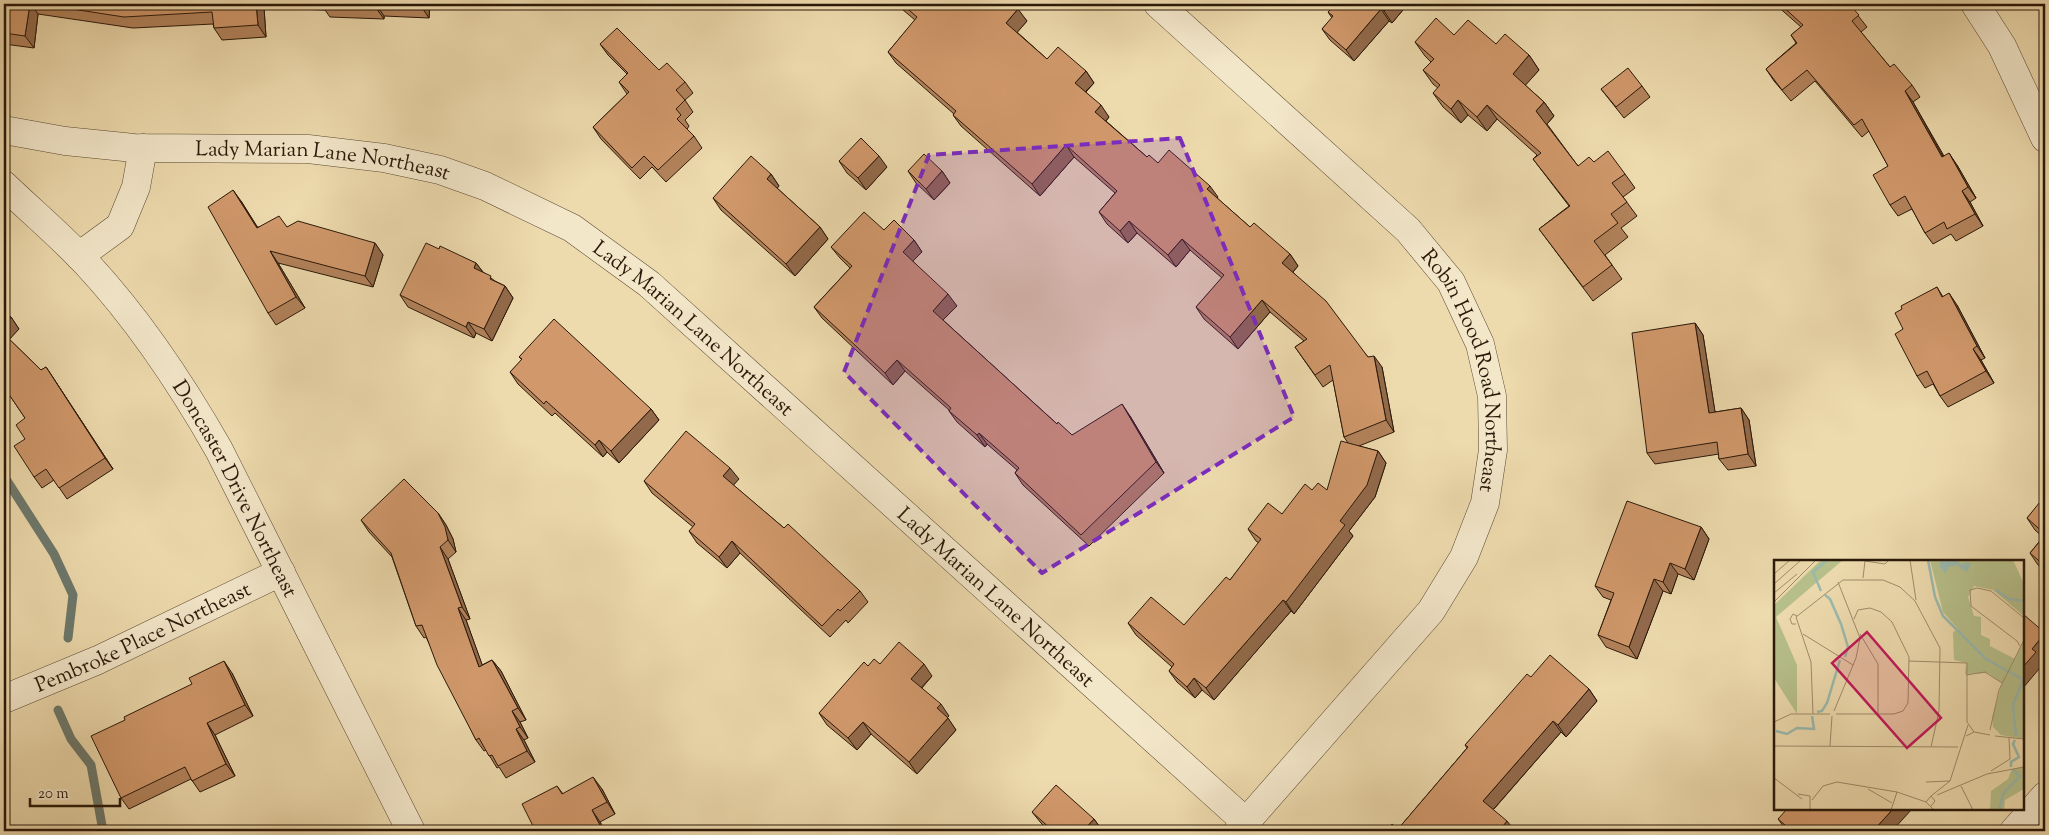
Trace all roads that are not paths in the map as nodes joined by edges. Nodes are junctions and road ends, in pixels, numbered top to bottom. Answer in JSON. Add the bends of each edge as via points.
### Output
{"nodes":[{"id":1,"x":1158,"y":4,"type":"edge"},
{"id":2,"x":1975,"y":4,"type":"edge"},
{"id":3,"x":4,"y":130,"type":"edge"},
{"id":4,"x":2045,"y":138,"type":"edge"},
{"id":5,"x":144,"y":148,"type":"junction"},
{"id":6,"x":4,"y":185,"type":"edge"},
{"id":7,"x":79,"y":256,"type":"junction"},
{"id":8,"x":281,"y":572,"type":"junction"},
{"id":9,"x":4,"y":699,"type":"edge"},
{"id":10,"x":2045,"y":796,"type":"edge"},
{"id":11,"x":1242,"y":827,"type":"edge"},
{"id":12,"x":411,"y":831,"type":"edge"},
{"id":13,"x":2014,"y":831,"type":"edge"}],
"edges":[{"from":1,"to":11,"type":"street","name":"Robin Hood Road Northeast","via":[[1408,230],[1451,282],[1480,344],[1492,396],[1493,450],[1485,503],[1464,558],[1431,611]]},
{"from":2,"to":4,"type":"street","via":[[2002,46]]},
{"from":3,"to":5,"type":"street","name":"Lady Marian Lane Northeast","via":[[65,141]]},
{"from":5,"to":7,"type":"street","via":[[136,187],[120,226]]},
{"from":5,"to":11,"type":"street","name":"Lady Marian Lane Northeast","via":[[308,149],[384,158],[440,170],[485,186],[572,228],[649,284]]},
{"from":6,"to":7,"type":"street","name":"Doncaster Drive Northeast"},
{"from":7,"to":8,"type":"street","name":"Doncaster Drive Northeast","via":[[140,326],[186,393]]},
{"from":8,"to":9,"type":"street","name":"Pembroke Place Northeast","via":[[98,660]]},
{"from":8,"to":12,"type":"street","name":"Doncaster Drive Northeast"},
{"from":10,"to":13,"type":"street"}]}
